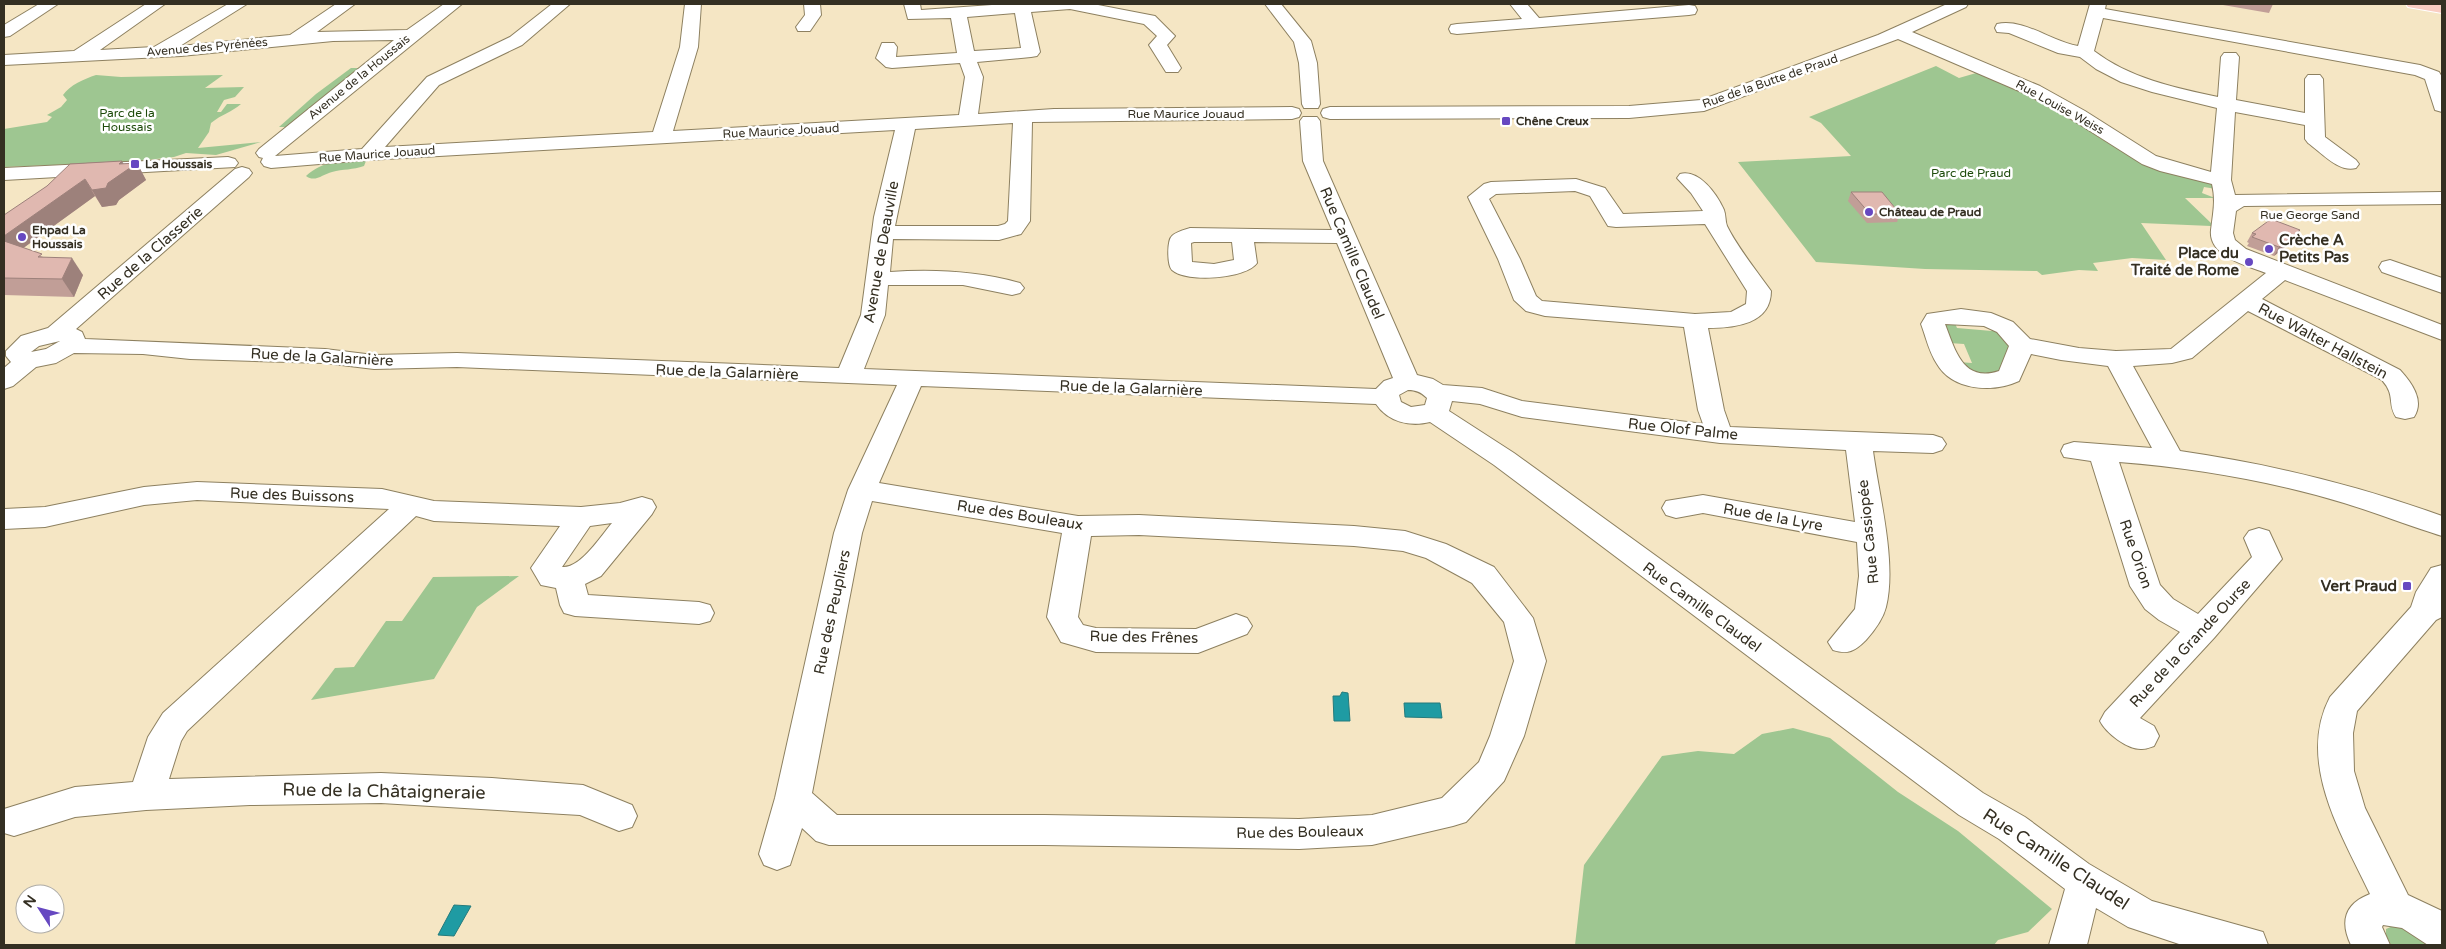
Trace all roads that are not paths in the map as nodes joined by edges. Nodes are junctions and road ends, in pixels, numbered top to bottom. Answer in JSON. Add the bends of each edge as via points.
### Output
{"nodes":[{"id":1,"x":50,"y":4,"type":"edge"},
{"id":2,"x":157,"y":4,"type":"edge"},
{"id":3,"x":239,"y":4,"type":"edge"},
{"id":4,"x":347,"y":4,"type":"edge"},
{"id":5,"x":454,"y":4,"type":"edge"},
{"id":6,"x":562,"y":4,"type":"edge"},
{"id":7,"x":693,"y":4,"type":"edge"},
{"id":8,"x":812,"y":4,"type":"edge"},
{"id":9,"x":912,"y":4,"type":"edge"},
{"id":10,"x":1273,"y":4,"type":"edge"},
{"id":11,"x":1518,"y":4,"type":"edge"},
{"id":12,"x":1960,"y":4,"type":"edge"},
{"id":13,"x":2418,"y":4,"type":"edge"},
{"id":14,"x":1017,"y":6,"type":"edge"},
{"id":15,"x":2097,"y":8,"type":"edge"},
{"id":16,"x":2442,"y":8,"type":"edge"},
{"id":17,"x":1688,"y":10,"type":"dead end"},
{"id":18,"x":958,"y":13,"type":"junction"},
{"id":19,"x":1535,"y":23,"type":"junction"},
{"id":20,"x":804,"y":27,"type":"dead end"},
{"id":21,"x":2002,"y":28,"type":"dead end"},
{"id":22,"x":1457,"y":29,"type":"dead end"},
{"id":23,"x":4,"y":32,"type":"edge"},
{"id":24,"x":1898,"y":33,"type":"junction"},
{"id":25,"x":411,"y":35,"type":"junction"},
{"id":26,"x":296,"y":39,"type":"junction"},
{"id":27,"x":888,"y":47,"type":"dead end"},
{"id":28,"x":2085,"y":52,"type":"junction"},
{"id":29,"x":158,"y":53,"type":"junction"},
{"id":30,"x":79,"y":56,"type":"junction"},
{"id":31,"x":2230,"y":57,"type":"dead end"},
{"id":32,"x":967,"y":58,"type":"junction"},
{"id":33,"x":4,"y":60,"type":"edge"},
{"id":34,"x":1172,"y":68,"type":"dead end"},
{"id":35,"x":2438,"y":68,"type":"edge"},
{"id":36,"x":2314,"y":79,"type":"dead end"},
{"id":37,"x":2228,"y":103,"type":"junction"},
{"id":38,"x":2442,"y":106,"type":"edge"},
{"id":39,"x":1311,"y":113,"type":"junction"},
{"id":40,"x":1023,"y":117,"type":"junction"},
{"id":41,"x":968,"y":120,"type":"junction"},
{"id":42,"x":2316,"y":121,"type":"junction"},
{"id":43,"x":906,"y":124,"type":"junction"},
{"id":44,"x":661,"y":137,"type":"junction"},
{"id":45,"x":368,"y":154,"type":"junction"},
{"id":46,"x":269,"y":158,"type":"junction"},
{"id":47,"x":2349,"y":164,"type":"dead end"},
{"id":48,"x":235,"y":168,"type":"junction"},
{"id":49,"x":4,"y":174,"type":"edge"},
{"id":50,"x":1687,"y":178,"type":"dead end"},
{"id":51,"x":2221,"y":180,"type":"junction"},
{"id":52,"x":2442,"y":198,"type":"edge"},
{"id":53,"x":2379,"y":199,"type":"junction"},
{"id":54,"x":2226,"y":208,"type":"junction"},
{"id":55,"x":2442,"y":214,"type":"edge"},
{"id":56,"x":2399,"y":215,"type":"junction"},
{"id":57,"x":1715,"y":217,"type":"junction"},
{"id":58,"x":883,"y":232,"type":"junction"},
{"id":59,"x":1242,"y":235,"type":"dead end"},
{"id":60,"x":1344,"y":236,"type":"junction"},
{"id":61,"x":2390,"y":267,"type":"dead end"},
{"id":62,"x":2282,"y":272,"type":"junction"},
{"id":63,"x":877,"y":279,"type":"junction"},
{"id":64,"x":2442,"y":286,"type":"edge"},
{"id":65,"x":1012,"y":288,"type":"dead end"},
{"id":66,"x":2247,"y":301,"type":"junction"},
{"id":67,"x":1695,"y":321,"type":"junction"},
{"id":68,"x":2442,"y":333,"type":"edge"},
{"id":69,"x":63,"y":340,"type":"junction"},
{"id":70,"x":2022,"y":344,"type":"dead end"},
{"id":71,"x":18,"y":350,"type":"edge"},
{"id":72,"x":2118,"y":359,"type":"junction"},
{"id":73,"x":848,"y":377,"type":"junction"},
{"id":74,"x":912,"y":379,"type":"junction"},
{"id":75,"x":4,"y":380,"type":"edge"},
{"id":76,"x":1407,"y":382,"type":"junction"},
{"id":77,"x":1385,"y":398,"type":"junction"},
{"id":78,"x":1435,"y":402,"type":"junction"},
{"id":79,"x":2405,"y":411,"type":"dead end"},
{"id":80,"x":1720,"y":435,"type":"junction"},
{"id":81,"x":1856,"y":442,"type":"junction"},
{"id":82,"x":1933,"y":444,"type":"dead end"},
{"id":83,"x":2170,"y":457,"type":"junction"},
{"id":84,"x":862,"y":490,"type":"junction"},
{"id":85,"x":410,"y":506,"type":"junction"},
{"id":86,"x":1676,"y":508,"type":"dead end"},
{"id":87,"x":581,"y":517,"type":"junction"},
{"id":88,"x":4,"y":519,"type":"edge"},
{"id":89,"x":1078,"y":526,"type":"junction"},
{"id":90,"x":2442,"y":526,"type":"edge"},
{"id":91,"x":1870,"y":534,"type":"junction"},
{"id":92,"x":2259,"y":538,"type":"dead end"},
{"id":93,"x":2442,"y":576,"type":"edge"},
{"id":94,"x":569,"y":579,"type":"junction"},
{"id":95,"x":2434,"y":608,"type":"edge"},
{"id":96,"x":699,"y":613,"type":"dead end"},
{"id":97,"x":1236,"y":626,"type":"dead end"},
{"id":98,"x":2203,"y":630,"type":"junction"},
{"id":99,"x":1844,"y":642,"type":"dead end"},
{"id":100,"x":2142,"y":736,"type":"dead end"},
{"id":101,"x":146,"y":794,"type":"junction"},
{"id":102,"x":793,"y":798,"type":"junction"},
{"id":103,"x":1971,"y":804,"type":"junction"},
{"id":104,"x":619,"y":816,"type":"dead end"},
{"id":105,"x":14,"y":822,"type":"dead end"},
{"id":106,"x":777,"y":854,"type":"dead end"},
{"id":107,"x":2080,"y":898,"type":"junction"},
{"id":108,"x":2395,"y":908,"type":"junction"},
{"id":109,"x":2141,"y":915,"type":"junction"},
{"id":110,"x":2442,"y":933,"type":"edge"},
{"id":111,"x":2068,"y":945,"type":"edge"},
{"id":112,"x":2249,"y":945,"type":"edge"},
{"id":113,"x":2371,"y":945,"type":"edge"}],
"edges":[{"from":1,"to":23,"type":"street"},
{"from":2,"to":30,"type":"street"},
{"from":3,"to":29,"type":"street"},
{"from":4,"to":26,"type":"street"},
{"from":5,"to":25,"type":"street","name":"Avenue de la Houssais"},
{"from":6,"to":45,"type":"street","via":[[516,41],[433,82]]},
{"from":7,"to":44,"type":"street","via":[[689,47]]},
{"from":8,"to":20,"type":"street","via":[[813,15]]},
{"from":9,"to":18,"type":"street","via":[[914,15]]},
{"from":10,"to":39,"type":"street","name":"Rue Camille Claudel","via":[[1302,41],[1308,64]]},
{"from":11,"to":19,"type":"street"},
{"from":12,"to":24,"type":"street","name":"Rue de la Butte de Praud"},
{"from":13,"to":16,"type":"main road"},
{"from":14,"to":18,"type":"street"},
{"from":14,"to":32,"type":"street","via":[[1031,52]]},
{"from":14,"to":34,"type":"street","via":[[1070,4],[1149,20],[1166,36],[1158,45]]},
{"from":15,"to":28,"type":"street"},
{"from":15,"to":35,"type":"street","via":[[2420,70]]},
{"from":17,"to":19,"type":"street"},
{"from":18,"to":32,"type":"street"},
{"from":19,"to":22,"type":"street"},
{"from":21,"to":28,"type":"street","via":[[2011,28],[2064,49]]},
{"from":24,"to":39,"type":"street","name":"Rue de la Butte de Praud","via":[[1727,98],[1684,108],[1629,112]]},
{"from":24,"to":51,"type":"street","name":"Rue Louise Weiss","via":[[2033,90],[2149,160]]},
{"from":25,"to":26,"type":"street","name":"Avenue des Pyrénées"},
{"from":25,"to":46,"type":"street","name":"Avenue de la Houssais"},
{"from":26,"to":29,"type":"street","name":"Avenue des Pyrénées"},
{"from":27,"to":32,"type":"street","via":[[885,58],[892,63]]},
{"from":28,"to":37,"type":"street","via":[[2094,62],[2149,87]]},
{"from":29,"to":30,"type":"street","name":"Avenue des Pyrénées"},
{"from":30,"to":33,"type":"street","name":"Avenue des Pyrénées"},
{"from":31,"to":37,"type":"street"},
{"from":32,"to":41,"type":"street","via":[[974,77]]},
{"from":35,"to":38,"type":"street"},
{"from":36,"to":42,"type":"street"},
{"from":37,"to":42,"type":"street"},
{"from":37,"to":51,"type":"street"},
{"from":39,"to":40,"type":"street","name":"Rue Maurice Jouaud"},
{"from":39,"to":60,"type":"street","name":"Rue Camille Claudel","via":[[1313,161]]},
{"from":40,"to":41,"type":"street","name":"Rue Maurice Jouaud"},
{"from":40,"to":58,"type":"street","via":[[1019,221],[1014,229],[999,233]]},
{"from":41,"to":43,"type":"street","name":"Rue Maurice Jouaud"},
{"from":42,"to":47,"type":"street","via":[[2315,139]]},
{"from":43,"to":44,"type":"street","name":"Rue Maurice Jouaud"},
{"from":43,"to":58,"type":"street","name":"Avenue de Deauville"},
{"from":44,"to":45,"type":"street","name":"Rue Maurice Jouaud"},
{"from":45,"to":46,"type":"street","name":"Rue Maurice Jouaud"},
{"from":46,"to":48,"type":"street","via":[[257,170]]},
{"from":48,"to":49,"type":"street"},
{"from":48,"to":69,"type":"street","name":"Rue de la Classerie"},
{"from":50,"to":57,"type":"street","via":[[1699,189]]},
{"from":51,"to":54,"type":"street"},
{"from":52,"to":53,"type":"street","name":"Rue George Sand"},
{"from":53,"to":54,"type":"street","name":"Rue George Sand","via":[[2239,200]]},
{"from":53,"to":56,"type":"street","name":"Rue George Sand"},
{"from":54,"to":56,"type":"street","name":"Rue George Sand","via":[[2257,215]]},
{"from":54,"to":62,"type":"street","via":[[2221,236],[2229,248]]},
{"from":55,"to":56,"type":"street","name":"Rue George Sand"},
{"from":57,"to":67,"type":"street","via":[[1716,225],[1759,291],[1759,302],[1749,314],[1740,318]]},
{"from":57,"to":67,"type":"street","via":[[1616,221],[1598,192],[1576,185],[1491,188],[1478,197],[1526,300],[1534,306]]},
{"from":58,"to":63,"type":"street","name":"Avenue de Deauville"},
{"from":59,"to":60,"type":"street"},
{"from":60,"to":76,"type":"street","name":"Rue Camille Claudel"},
{"from":61,"to":64,"type":"street"},
{"from":62,"to":66,"type":"street"},
{"from":62,"to":68,"type":"street"},
{"from":63,"to":65,"type":"street","via":[[993,281]]},
{"from":63,"to":73,"type":"street","name":"Avenue de Deauville","via":[[873,315]]},
{"from":66,"to":72,"type":"street","via":[[2183,353]]},
{"from":66,"to":79,"type":"street","name":"Rue Walter Hallstein","via":[[2391,375],[2403,389]]},
{"from":67,"to":80,"type":"street","via":[[1711,410]]},
{"from":69,"to":71,"type":"street","via":[[52,356]]},
{"from":69,"to":73,"type":"street","name":"Rue de la Galarnière","via":[[190,352],[325,356],[374,362],[457,360]]},
{"from":70,"to":72,"type":"street"},
{"from":71,"to":75,"type":"street"},
{"from":72,"to":83,"type":"street"},
{"from":73,"to":74,"type":"street","name":"Rue de la Galarnière"},
{"from":74,"to":77,"type":"street","name":"Rue de la Galarnière"},
{"from":74,"to":84,"type":"street","name":"Rue des Peupliers"},
{"from":76,"to":77,"type":"street","via":[[1391,388]]},
{"from":76,"to":78,"type":"street","via":[[1423,384]]},
{"from":77,"to":78,"type":"street","via":[[1390,407],[1403,414],[1421,416]]},
{"from":78,"to":80,"type":"street","name":"Rue Olof Palme","via":[[1472,395],[1522,409]]},
{"from":78,"to":103,"type":"street","name":"Rue Camille Claudel","via":[[1599,531]]},
{"from":80,"to":81,"type":"street","name":"Rue Olof Palme"},
{"from":81,"to":82,"type":"street","name":"Rue Olof Palme"},
{"from":81,"to":91,"type":"street","name":"Rue Cassiopée"},
{"from":83,"to":90,"type":"street","via":[[2287,479],[2398,510]]},
{"from":83,"to":98,"type":"street","name":"Rue Orion","via":[[2088,451],[2151,598],[2168,612]]},
{"from":84,"to":89,"type":"street","name":"Rue des Bouleaux"},
{"from":84,"to":102,"type":"street","name":"Rue des Peupliers","via":[[848,533]]},
{"from":85,"to":87,"type":"street","name":"Rue des Buissons","via":[[434,511]]},
{"from":85,"to":88,"type":"street","name":"Rue des Buissons","via":[[382,498],[180,491],[45,517]]},
{"from":85,"to":101,"type":"street","via":[[175,722],[165,737]]},
{"from":86,"to":91,"type":"street","name":"Rue de la Lyre","via":[[1702,504]]},
{"from":87,"to":94,"type":"street","via":[[546,568],[552,576]]},
{"from":87,"to":94,"type":"street","name":"Rue des Buissons","via":[[642,507],[590,569]]},
{"from":89,"to":97,"type":"street","name":"Rue des Frênes","via":[[1062,617],[1072,634],[1096,640],[1198,641]]},
{"from":89,"to":102,"type":"street","name":"Rue des Bouleaux","via":[[1139,525],[1405,540],[1436,551],[1483,575],[1518,618],[1530,662],[1508,736],[1492,770],[1453,811],[1372,830],[1300,834],[829,830]]},
{"from":91,"to":99,"type":"street","name":"Rue Cassiopée","via":[[1874,598],[1863,623]]},
{"from":92,"to":98,"type":"street","name":"Rue de la Grande Ourse","via":[[2267,559]]},
{"from":93,"to":95,"type":"street","via":[[2431,592]]},
{"from":94,"to":96,"type":"street","via":[[575,606]]},
{"from":95,"to":108,"type":"street","via":[[2342,706],[2336,733],[2337,771],[2347,808]]},
{"from":98,"to":100,"type":"street","name":"Rue de la Grande Ourse","via":[[2116,721]]},
{"from":101,"to":104,"type":"street","name":"Rue de la Châtaigneraie","via":[[381,788],[492,793],[583,800]]},
{"from":101,"to":105,"type":"street","name":"Rue de la Châtaigneraie","via":[[75,802]]},
{"from":102,"to":106,"type":"street","name":"Rue des Peupliers"},
{"from":103,"to":107,"type":"street","name":"Rue Camille Claudel","via":[[1999,837],[2021,856]]},
{"from":103,"to":109,"type":"street","name":"Rue Camille Claudel","via":[[2012,828],[2076,876]]},
{"from":107,"to":109,"type":"street","name":"Rue Camille Claudel","via":[[2119,916]]},
{"from":107,"to":111,"type":"street"},
{"from":108,"to":110,"type":"street","via":[[2422,918]]},
{"from":108,"to":113,"type":"street","via":[[2377,908],[2366,914],[2363,929]]},
{"from":109,"to":112,"type":"street","name":"Rue Camille Claudel"}]}
